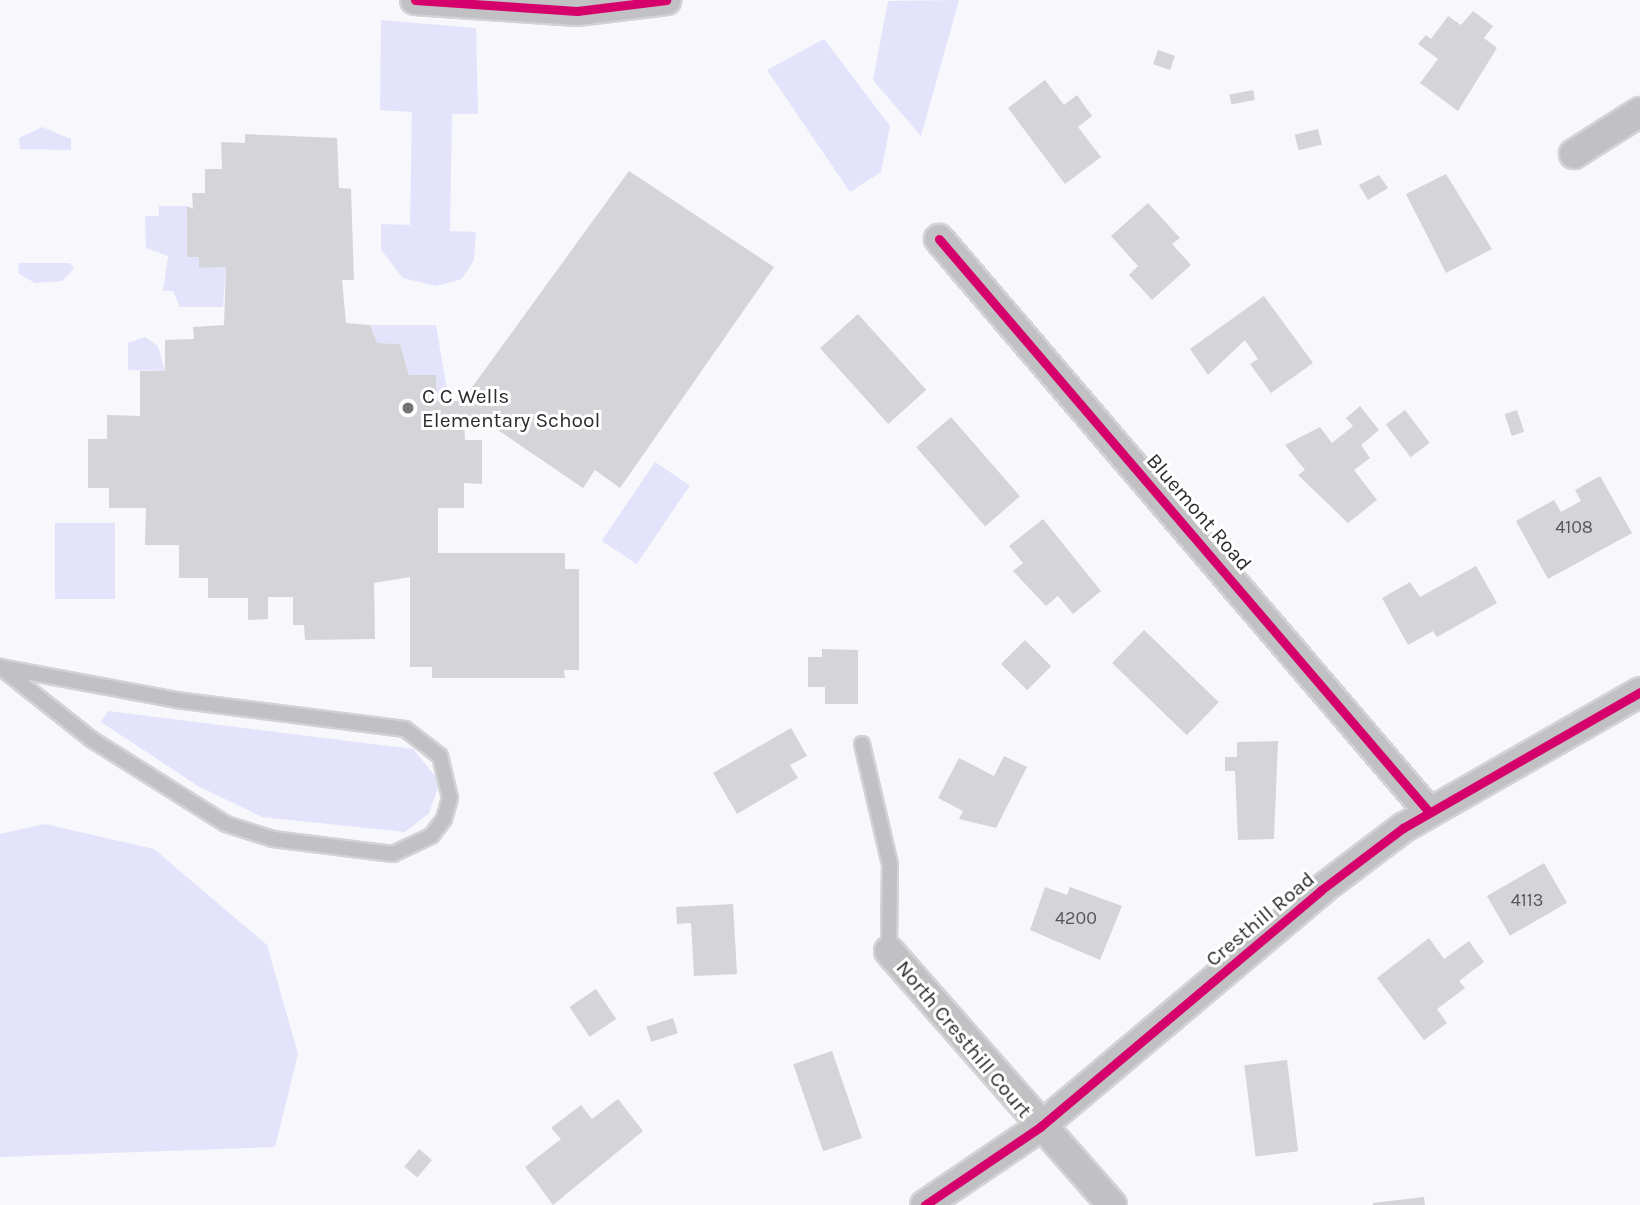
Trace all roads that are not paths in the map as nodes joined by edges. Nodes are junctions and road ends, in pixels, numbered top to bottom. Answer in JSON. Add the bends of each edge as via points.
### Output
{"nodes":[{"id":1,"x":415,"y":0,"type":"edge"},
{"id":2,"x":666,"y":0,"type":"edge"},
{"id":3,"x":1640,"y":113,"type":"edge"},
{"id":4,"x":1574,"y":155,"type":"dead end"},
{"id":5,"x":939,"y":239,"type":"dead end"},
{"id":6,"x":0,"y":667,"type":"edge"},
{"id":7,"x":1640,"y":692,"type":"edge"},
{"id":8,"x":862,"y":744,"type":"dead end"},
{"id":9,"x":1429,"y":812,"type":"junction"},
{"id":10,"x":889,"y":951,"type":"joint"},
{"id":11,"x":1040,"y":1127,"type":"junction"},
{"id":12,"x":925,"y":1205,"type":"edge"},
{"id":13,"x":1112,"y":1205,"type":"edge"}],
"edges":[{"from":1,"to":2,"type":"street","via":[[577,11]]},
{"from":3,"to":4,"type":"street"},
{"from":5,"to":9,"type":"street","name":"Bluemont Road"},
{"from":6,"to":6,"type":"lane","via":[[176,701],[405,729],[440,756],[450,798],[444,819],[432,836],[393,854],[273,839],[226,824],[91,739]]},
{"from":7,"to":9,"type":"street","name":"Cresthill Road"},
{"from":8,"to":10,"type":"lane","via":[[890,864]]},
{"from":9,"to":11,"type":"street","name":"Cresthill Road","via":[[1321,890]]},
{"from":10,"to":11,"type":"street","name":"North Cresthill Court"},
{"from":11,"to":12,"type":"street","name":"Cresthill Road"},
{"from":11,"to":13,"type":"street","name":"North Cresthill Court"}]}
